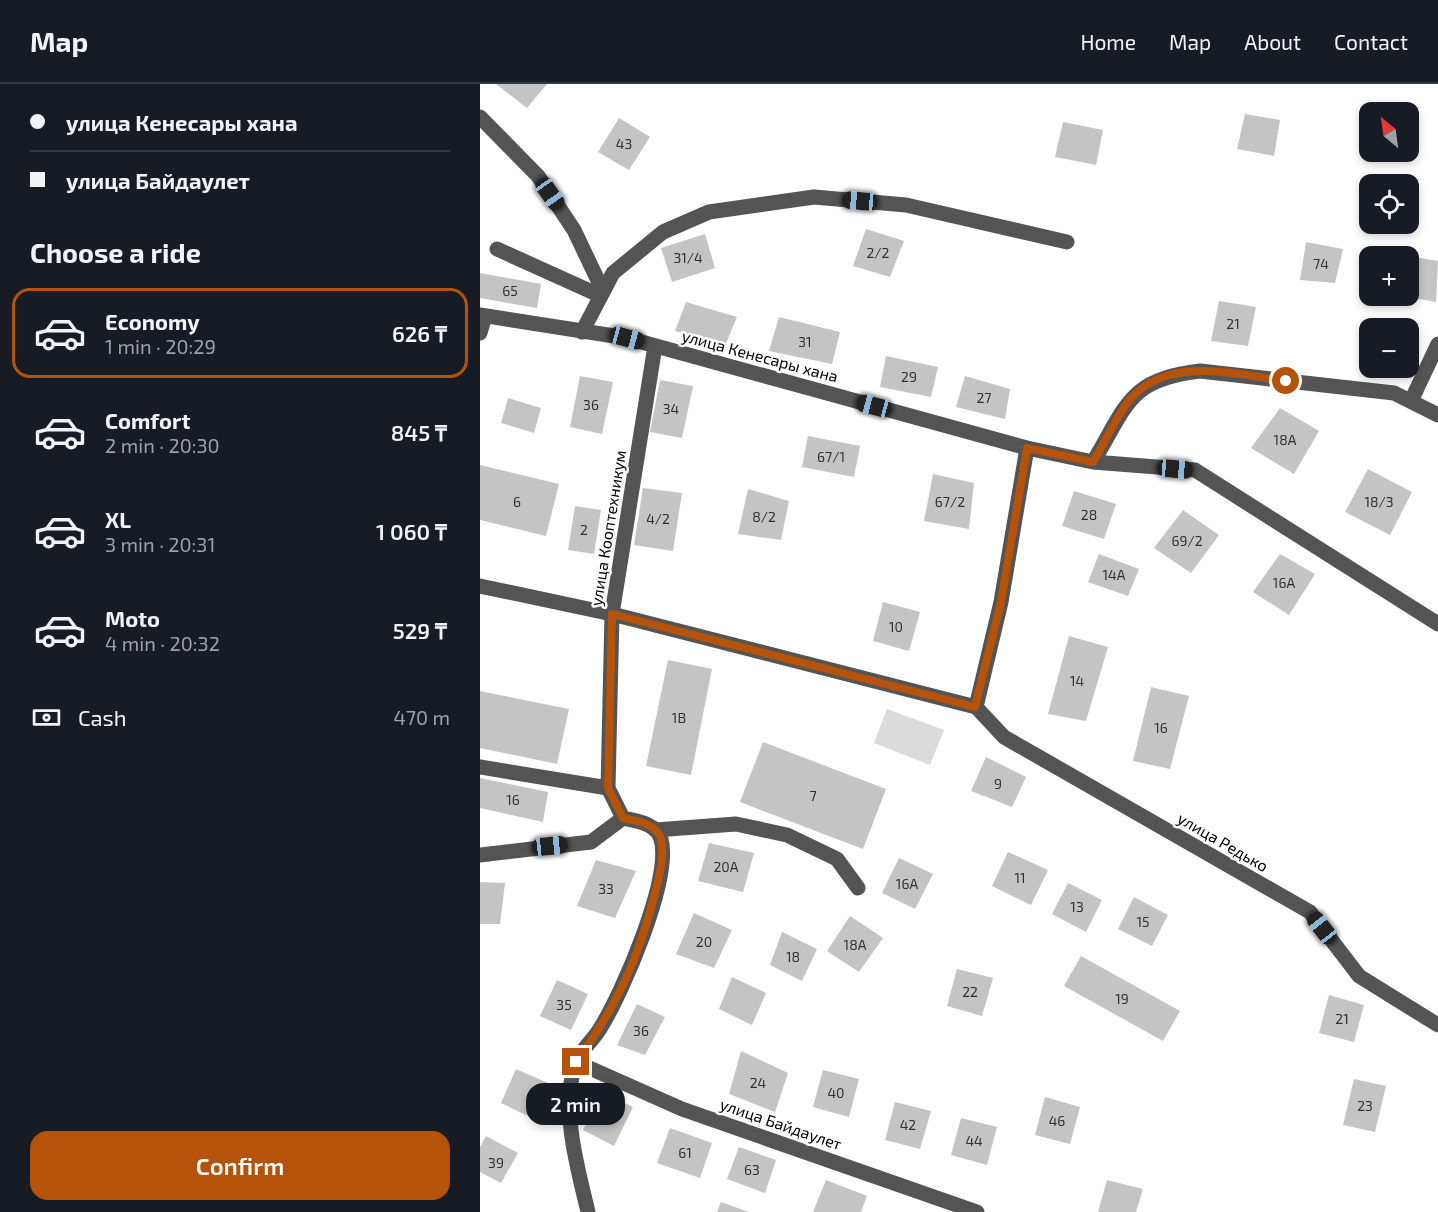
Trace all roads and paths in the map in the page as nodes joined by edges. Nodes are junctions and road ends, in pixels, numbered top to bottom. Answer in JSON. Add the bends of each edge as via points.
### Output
{"nodes":[{"id":1,"x":480,"y":117,"type":"edge"},
{"id":2,"x":1067,"y":242,"type":"dead end"},
{"id":3,"x":497,"y":249,"type":"dead end"},
{"id":4,"x":602,"y":293,"type":"junction"},
{"id":5,"x":482,"y":316,"type":"edge"},
{"id":6,"x":582,"y":332,"type":"junction"},
{"id":7,"x":480,"y":333,"type":"edge"},
{"id":8,"x":1438,"y":344,"type":"edge"},
{"id":9,"x":655,"y":346,"type":"junction"},
{"id":10,"x":1411,"y":401,"type":"junction"},
{"id":11,"x":1438,"y":415,"type":"edge"},
{"id":12,"x":1027,"y":448,"type":"junction"},
{"id":13,"x":1093,"y":462,"type":"junction"},
{"id":14,"x":480,"y":586,"type":"edge"},
{"id":15,"x":612,"y":614,"type":"junction"},
{"id":16,"x":1438,"y":624,"type":"edge"},
{"id":17,"x":975,"y":707,"type":"junction"},
{"id":18,"x":480,"y":767,"type":"edge"},
{"id":19,"x":608,"y":788,"type":"junction"},
{"id":20,"x":623,"y":818,"type":"junction"},
{"id":21,"x":656,"y":830,"type":"junction"},
{"id":22,"x":480,"y":855,"type":"edge"},
{"id":23,"x":858,"y":888,"type":"dead end"},
{"id":24,"x":1438,"y":1025,"type":"edge"},
{"id":25,"x":576,"y":1062,"type":"junction"},
{"id":26,"x":588,"y":1212,"type":"edge"},
{"id":27,"x":977,"y":1212,"type":"edge"}],
"edges":[{"from":1,"to":4,"type":"street","via":[[538,176],[574,230]]},
{"from":2,"to":4,"type":"street","via":[[906,205],[814,197],[708,212],[663,232],[613,273]]},
{"from":3,"to":4,"type":"street"},
{"from":4,"to":6,"type":"street"},
{"from":5,"to":6,"type":"street","name":"улица Кенесары хана"},
{"from":5,"to":7,"type":"street"},
{"from":6,"to":9,"type":"street","name":"улица Кенесары хана"},
{"from":8,"to":10,"type":"street"},
{"from":9,"to":12,"type":"street","name":"улица Кенесары хана"},
{"from":9,"to":15,"type":"street","name":"улица Кооптехникум"},
{"from":10,"to":11,"type":"street"},
{"from":10,"to":13,"type":"street","via":[[1394,393],[1200,371],[1169,374],[1132,396]]},
{"from":12,"to":13,"type":"street","name":"улица Кенесары хана"},
{"from":12,"to":17,"type":"street","via":[[1001,602]]},
{"from":13,"to":16,"type":"street","name":"улица Кенесары хана","via":[[1195,470]]},
{"from":14,"to":15,"type":"street"},
{"from":15,"to":17,"type":"street"},
{"from":15,"to":19,"type":"street","name":"улица Кооптехникум"},
{"from":17,"to":24,"type":"street","name":"улица Редько","via":[[1004,737],[1310,912],[1359,976]]},
{"from":18,"to":19,"type":"street"},
{"from":19,"to":20,"type":"street"},
{"from":20,"to":21,"type":"street"},
{"from":20,"to":22,"type":"street","via":[[591,842]]},
{"from":21,"to":23,"type":"street","via":[[736,824],[787,835],[837,859]]},
{"from":21,"to":25,"type":"street","via":[[661,838],[661,866],[645,932],[626,983]]},
{"from":25,"to":26,"type":"street","via":[[568,1097]]},
{"from":25,"to":27,"type":"street","name":"улица Байдаулет","via":[[682,1109]]}]}
